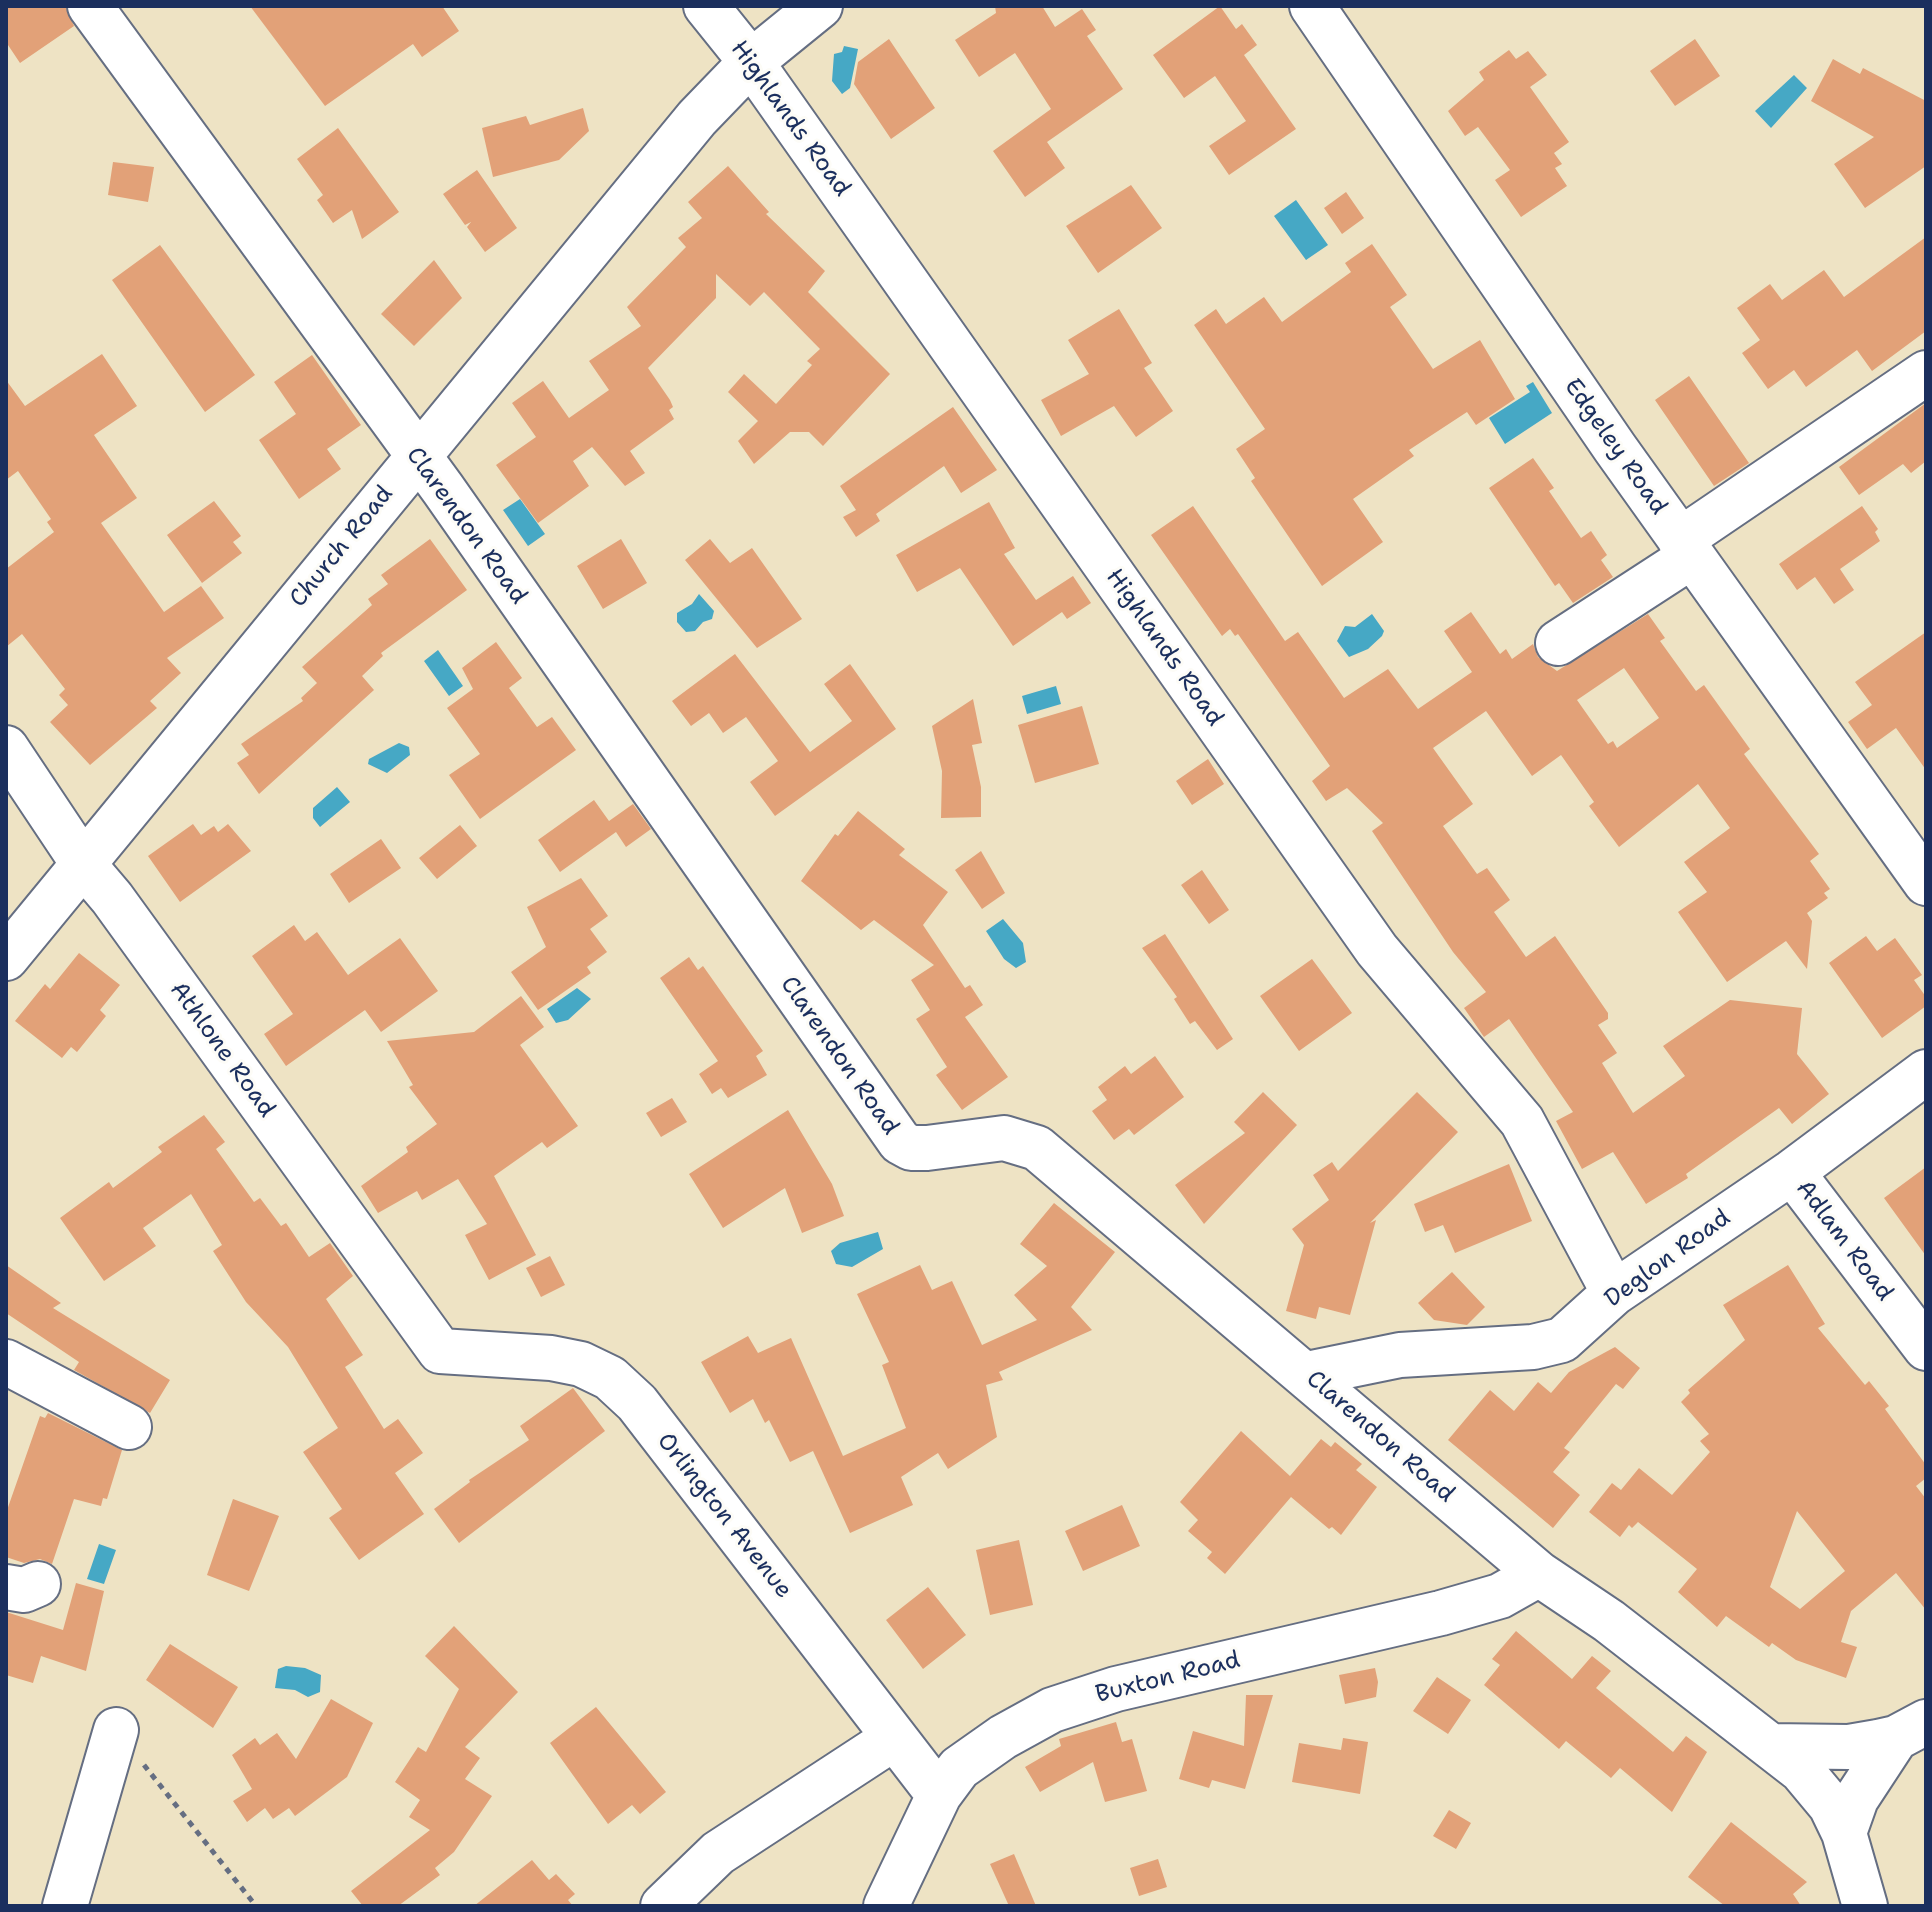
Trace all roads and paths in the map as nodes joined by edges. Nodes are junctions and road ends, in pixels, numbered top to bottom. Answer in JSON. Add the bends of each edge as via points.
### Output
{"nodes":[{"id":1,"x":90,"y":6,"type":"edge"},
{"id":2,"x":706,"y":6,"type":"edge"},
{"id":3,"x":820,"y":6,"type":"edge"},
{"id":4,"x":1312,"y":6,"type":"edge"},
{"id":5,"x":751,"y":62,"type":"junction"},
{"id":6,"x":1926,"y":373,"type":"edge"},
{"id":7,"x":416,"y":456,"type":"junction"},
{"id":8,"x":1686,"y":548,"type":"junction"},
{"id":9,"x":1558,"y":643,"type":"dead end"},
{"id":10,"x":6,"y":748,"type":"edge"},
{"id":11,"x":84,"y":865,"type":"junction"},
{"id":12,"x":1926,"y":883,"type":"edge"},
{"id":13,"x":6,"y":958,"type":"edge"},
{"id":14,"x":1926,"y":1072,"type":"edge"},
{"id":15,"x":1792,"y":1172,"type":"junction"},
{"id":16,"x":1614,"y":1293,"type":"junction"},
{"id":17,"x":1926,"y":1348,"type":"edge"},
{"id":18,"x":440,"y":1351,"type":"joint"},
{"id":19,"x":6,"y":1362,"type":"edge"},
{"id":20,"x":1307,"y":1374,"type":"junction"},
{"id":21,"x":129,"y":1427,"type":"dead end"},
{"id":22,"x":1539,"y":1574,"type":"junction"},
{"id":23,"x":116,"y":1730,"type":"joint"},
{"id":24,"x":1911,"y":1730,"type":"edge"},
{"id":25,"x":894,"y":1738,"type":"junction"},
{"id":26,"x":1770,"y":1746,"type":"junction"},
{"id":27,"x":939,"y":1795,"type":"junction"},
{"id":28,"x":1844,"y":1833,"type":"junction"},
{"id":29,"x":65,"y":1906,"type":"edge"},
{"id":30,"x":256,"y":1906,"type":"edge"},
{"id":31,"x":663,"y":1906,"type":"edge"},
{"id":32,"x":886,"y":1906,"type":"edge"},
{"id":33,"x":1865,"y":1906,"type":"edge"}],
"edges":[{"from":1,"to":7,"type":"street","name":"Clarendon Road"},
{"from":2,"to":5,"type":"street","name":"Highlands Road"},
{"from":3,"to":5,"type":"street","name":"Church Road"},
{"from":4,"to":8,"type":"street","name":"Edgeley Road"},
{"from":5,"to":7,"type":"street","name":"Church Road","via":[[697,118]]},
{"from":5,"to":16,"type":"street","name":"Highlands Road","via":[[1369,940],[1522,1121]]},
{"from":6,"to":8,"type":"street"},
{"from":7,"to":11,"type":"street","name":"Church Road"},
{"from":7,"to":20,"type":"street","name":"Clarendon Road","via":[[900,1142],[927,1148],[1004,1138],[1037,1148]]},
{"from":8,"to":9,"type":"street"},
{"from":8,"to":12,"type":"street","name":"Edgeley Road"},
{"from":10,"to":11,"type":"street","name":"Athlone Road"},
{"from":11,"to":13,"type":"street","name":"Church Road"},
{"from":11,"to":18,"type":"street","name":"Athlone Road"},
{"from":14,"to":15,"type":"street"},
{"from":15,"to":16,"type":"street","name":"Deglon Road"},
{"from":15,"to":17,"type":"street","name":"Adlam Road"},
{"from":16,"to":20,"type":"street","name":"Deglon Road","via":[[1562,1340],[1533,1347],[1400,1355]]},
{"from":18,"to":25,"type":"street","name":"Orlington Avenue","via":[[551,1358],[610,1378],[637,1403]]},
{"from":19,"to":21,"type":"street"},
{"from":20,"to":22,"type":"street","name":"Clarendon Road"},
{"from":22,"to":26,"type":"street","name":"Clarendon Road","via":[[1599,1613]]},
{"from":22,"to":27,"type":"street","name":"Buxton Road","via":[[1500,1596],[1441,1613],[1116,1689],[1052,1710],[959,1768]]},
{"from":23,"to":29,"type":"street"},
{"from":23,"to":30,"type":"path"},
{"from":24,"to":26,"type":"street","via":[[1849,1747]]},
{"from":24,"to":28,"type":"street","via":[[1856,1799]]},
{"from":25,"to":27,"type":"street","name":"Orlington Avenue"},
{"from":25,"to":31,"type":"street","via":[[718,1853]]},
{"from":26,"to":28,"type":"street","name":"Clarendon Road","via":[[1811,1781]]},
{"from":27,"to":32,"type":"street","name":"Buxton Road"},
{"from":28,"to":33,"type":"street","name":"Clarendon Road"}]}
